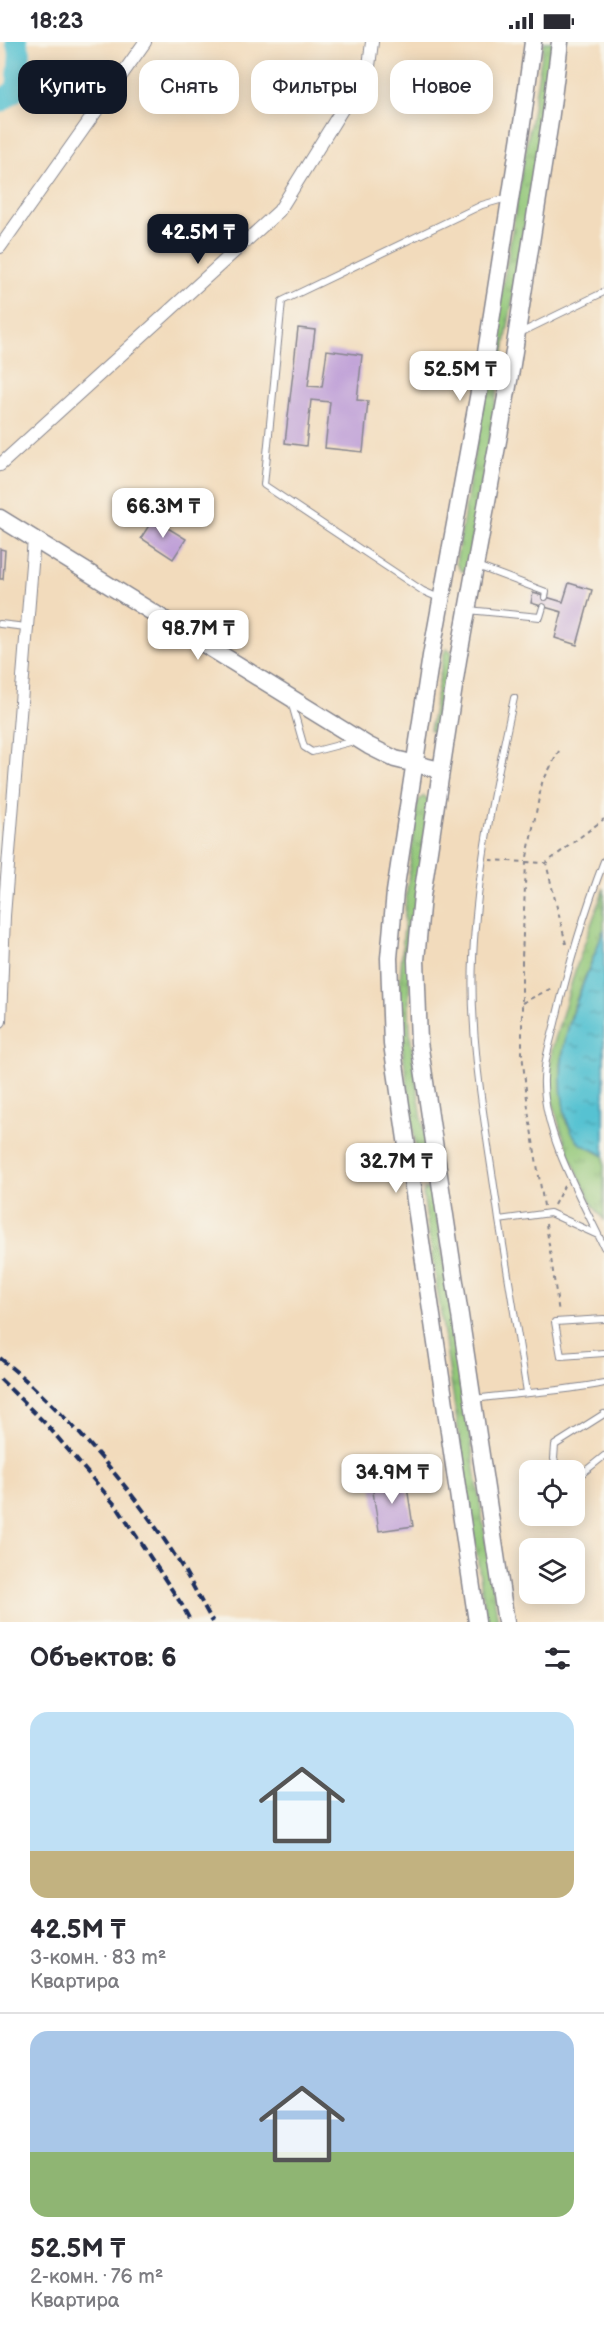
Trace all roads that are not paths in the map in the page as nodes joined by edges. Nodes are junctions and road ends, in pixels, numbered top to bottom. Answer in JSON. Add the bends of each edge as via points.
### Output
{"nodes":[{"id":1,"x":145,"y":42,"type":"edge"},
{"id":2,"x":372,"y":42,"type":"edge"},
{"id":3,"x":533,"y":42,"type":"edge"},
{"id":4,"x":560,"y":42,"type":"edge"},
{"id":5,"x":510,"y":197,"type":"junction"},
{"id":6,"x":0,"y":247,"type":"edge"},
{"id":7,"x":604,"y":294,"type":"edge"},
{"id":8,"x":517,"y":335,"type":"junction"},
{"id":9,"x":0,"y":465,"type":"edge"},
{"id":10,"x":0,"y":518,"type":"edge"},
{"id":11,"x":34,"y":539,"type":"junction"},
{"id":12,"x":476,"y":565,"type":"junction"},
{"id":13,"x":545,"y":597,"type":"dead end"},
{"id":14,"x":442,"y":599,"type":"junction"},
{"id":15,"x":468,"y":607,"type":"junction"},
{"id":16,"x":543,"y":607,"type":"dead end"},
{"id":17,"x":0,"y":624,"type":"edge"},
{"id":18,"x":26,"y":627,"type":"junction"},
{"id":19,"x":290,"y":698,"type":"junction"},
{"id":20,"x":514,"y":698,"type":"dead end"},
{"id":21,"x":358,"y":740,"type":"junction"},
{"id":22,"x":414,"y":765,"type":"junction"},
{"id":23,"x":440,"y":770,"type":"junction"},
{"id":24,"x":604,"y":861,"type":"edge"},
{"id":25,"x":0,"y":1021,"type":"edge"},
{"id":26,"x":437,"y":1169,"type":"junction"},
{"id":27,"x":410,"y":1173,"type":"junction"},
{"id":28,"x":499,"y":1220,"type":"junction"},
{"id":29,"x":601,"y":1237,"type":"edge"},
{"id":30,"x":604,"y":1247,"type":"edge"},
{"id":31,"x":604,"y":1319,"type":"edge"},
{"id":32,"x":604,"y":1353,"type":"edge"},
{"id":33,"x":604,"y":1383,"type":"edge"},
{"id":34,"x":527,"y":1392,"type":"junction"},
{"id":35,"x":473,"y":1399,"type":"junction"},
{"id":36,"x":604,"y":1414,"type":"edge"},
{"id":37,"x":604,"y":1456,"type":"edge"},
{"id":38,"x":554,"y":1460,"type":"edge"},
{"id":39,"x":585,"y":1471,"type":"edge"},
{"id":40,"x":477,"y":1622,"type":"edge"},
{"id":41,"x":506,"y":1622,"type":"edge"}],
"edges":[{"from":1,"to":6,"type":"street"},
{"from":2,"to":9,"type":"street","via":[[369,66],[279,211]]},
{"from":3,"to":5,"type":"main road"},
{"from":4,"to":8,"type":"main road"},
{"from":5,"to":14,"type":"main road"},
{"from":5,"to":14,"type":"lane","via":[[483,205],[282,301],[264,485],[423,591]]},
{"from":7,"to":8,"type":"lane"},
{"from":8,"to":12,"type":"main road"},
{"from":10,"to":11,"type":"main road"},
{"from":11,"to":18,"type":"street"},
{"from":11,"to":19,"type":"main road"},
{"from":12,"to":13,"type":"lane","via":[[546,592]]},
{"from":12,"to":15,"type":"main road"},
{"from":14,"to":15,"type":"main road"},
{"from":14,"to":22,"type":"main road"},
{"from":15,"to":16,"type":"lane","via":[[540,617]]},
{"from":15,"to":23,"type":"main road"},
{"from":17,"to":18,"type":"lane"},
{"from":18,"to":25,"type":"street"},
{"from":19,"to":21,"type":"main road"},
{"from":19,"to":21,"type":"lane","via":[[304,747],[312,752]]},
{"from":20,"to":28,"type":"lane","via":[[482,860],[473,959],[475,1039]]},
{"from":21,"to":22,"type":"main road"},
{"from":22,"to":23,"type":"main road"},
{"from":22,"to":27,"type":"main road","via":[[389,958],[392,1044]]},
{"from":23,"to":26,"type":"main road","via":[[416,960],[419,1042]]},
{"from":24,"to":29,"type":"lane","via":[[571,962],[546,1059],[543,1086],[551,1126]]},
{"from":26,"to":27,"type":"street"},
{"from":26,"to":35,"type":"main road"},
{"from":27,"to":40,"type":"main road"},
{"from":28,"to":29,"type":"lane","via":[[548,1213]]},
{"from":28,"to":34,"type":"lane"},
{"from":29,"to":30,"type":"lane"},
{"from":31,"to":32,"type":"lane","via":[[555,1322],[561,1356]]},
{"from":33,"to":34,"type":"lane","via":[[568,1391]]},
{"from":34,"to":35,"type":"lane"},
{"from":35,"to":41,"type":"main road"},
{"from":36,"to":38,"type":"lane","via":[[555,1445]]},
{"from":37,"to":39,"type":"lane"}]}
